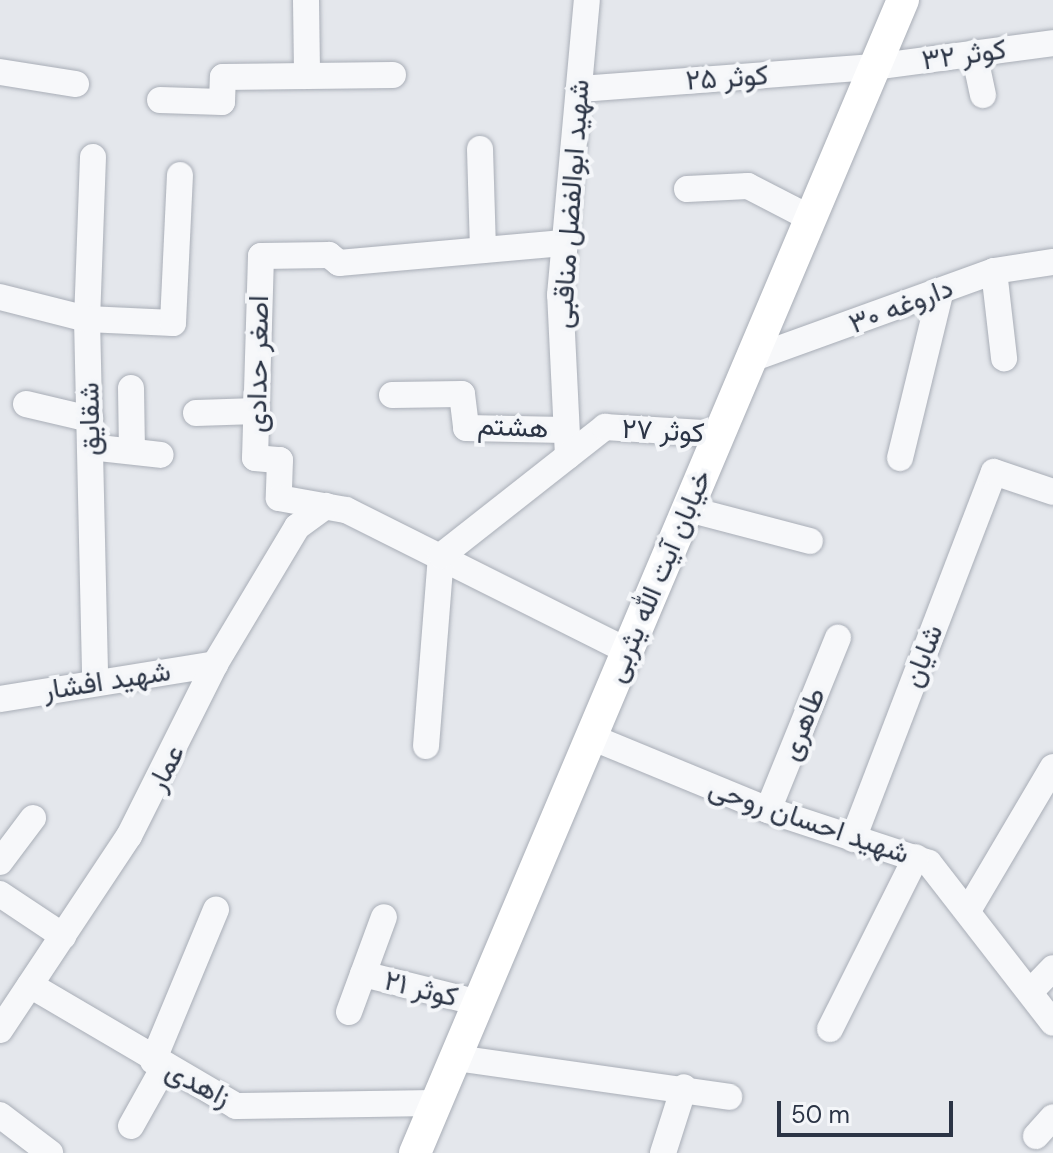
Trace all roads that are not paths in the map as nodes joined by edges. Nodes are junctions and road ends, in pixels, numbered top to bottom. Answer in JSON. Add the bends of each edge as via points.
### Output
{"nodes":[{"id":1,"x":306,"y":0,"type":"edge"},
{"id":2,"x":587,"y":0,"type":"edge"},
{"id":3,"x":903,"y":0,"type":"edge"},
{"id":4,"x":1053,"y":43,"type":"edge"},
{"id":5,"x":974,"y":53,"type":"junction"},
{"id":6,"x":874,"y":67,"type":"junction"},
{"id":7,"x":0,"y":72,"type":"edge"},
{"id":8,"x":393,"y":75,"type":"dead end"},
{"id":9,"x":307,"y":76,"type":"junction"},
{"id":10,"x":76,"y":84,"type":"dead end"},
{"id":11,"x":580,"y":89,"type":"junction"},
{"id":12,"x":983,"y":95,"type":"dead end"},
{"id":13,"x":160,"y":100,"type":"dead end"},
{"id":14,"x":480,"y":149,"type":"dead end"},
{"id":15,"x":93,"y":157,"type":"dead end"},
{"id":16,"x":180,"y":175,"type":"dead end"},
{"id":17,"x":687,"y":189,"type":"dead end"},
{"id":18,"x":810,"y":218,"type":"junction"},
{"id":19,"x":563,"y":243,"type":"junction"},
{"id":20,"x":483,"y":250,"type":"junction"},
{"id":21,"x":1053,"y":262,"type":"edge"},
{"id":22,"x":994,"y":271,"type":"junction"},
{"id":23,"x":940,"y":294,"type":"junction"},
{"id":24,"x":0,"y":297,"type":"edge"},
{"id":25,"x":87,"y":319,"type":"junction"},
{"id":26,"x":1004,"y":358,"type":"dead end"},
{"id":27,"x":751,"y":359,"type":"junction"},
{"id":28,"x":131,"y":388,"type":"dead end"},
{"id":29,"x":392,"y":395,"type":"dead end"},
{"id":30,"x":26,"y":404,"type":"dead end"},
{"id":31,"x":257,"y":411,"type":"junction"},
{"id":32,"x":196,"y":413,"type":"dead end"},
{"id":33,"x":90,"y":419,"type":"junction"},
{"id":34,"x":719,"y":434,"type":"junction"},
{"id":35,"x":566,"y":443,"type":"junction"},
{"id":36,"x":90,"y":447,"type":"junction"},
{"id":37,"x":132,"y":450,"type":"junction"},
{"id":38,"x":161,"y":455,"type":"dead end"},
{"id":39,"x":900,"y":458,"type":"dead end"},
{"id":40,"x":1053,"y":492,"type":"edge"},
{"id":41,"x":326,"y":506,"type":"junction"},
{"id":42,"x":688,"y":509,"type":"junction"},
{"id":43,"x":810,"y":541,"type":"dead end"},
{"id":44,"x":441,"y":556,"type":"junction"},
{"id":45,"x":838,"y":638,"type":"dead end"},
{"id":46,"x":628,"y":651,"type":"junction"},
{"id":47,"x":215,"y":664,"type":"junction"},
{"id":48,"x":95,"y":682,"type":"junction"},
{"id":49,"x":0,"y":699,"type":"edge"},
{"id":50,"x":591,"y":737,"type":"junction"},
{"id":51,"x":426,"y":746,"type":"dead end"},
{"id":52,"x":1051,"y":778,"type":"edge"},
{"id":53,"x":768,"y":810,"type":"junction"},
{"id":54,"x":33,"y":818,"type":"dead end"},
{"id":55,"x":853,"y":839,"type":"junction"},
{"id":56,"x":916,"y":857,"type":"junction"},
{"id":57,"x":0,"y":862,"type":"edge"},
{"id":58,"x":0,"y":894,"type":"edge"},
{"id":59,"x":969,"y":909,"type":"junction"},
{"id":60,"x":216,"y":910,"type":"dead end"},
{"id":61,"x":384,"y":917,"type":"dead end"},
{"id":62,"x":63,"y":936,"type":"junction"},
{"id":63,"x":1053,"y":968,"type":"edge"},
{"id":64,"x":363,"y":974,"type":"junction"},
{"id":65,"x":30,"y":985,"type":"junction"},
{"id":66,"x":1030,"y":992,"type":"junction"},
{"id":67,"x":479,"y":1003,"type":"junction"},
{"id":68,"x":349,"y":1012,"type":"dead end"},
{"id":69,"x":1053,"y":1023,"type":"edge"},
{"id":70,"x":830,"y":1029,"type":"dead end"},
{"id":71,"x":0,"y":1030,"type":"edge"},
{"id":72,"x":456,"y":1058,"type":"junction"},
{"id":73,"x":158,"y":1064,"type":"junction"},
{"id":74,"x":684,"y":1087,"type":"junction"},
{"id":75,"x":729,"y":1097,"type":"dead end"},
{"id":76,"x":437,"y":1103,"type":"junction"},
{"id":77,"x":0,"y":1115,"type":"edge"},
{"id":78,"x":131,"y":1126,"type":"dead end"},
{"id":79,"x":50,"y":1153,"type":"edge"},
{"id":80,"x":415,"y":1153,"type":"edge"},
{"id":81,"x":663,"y":1153,"type":"edge"}],
"edges":[{"from":1,"to":9,"type":"street"},
{"from":2,"to":11,"type":"street","name":"شهید ابوالفضل مناقبی"},
{"from":3,"to":6,"type":"main road","name":"خیابان آیت الله یثربی"},
{"from":4,"to":5,"type":"street","name":"کوثر ۳۲"},
{"from":5,"to":6,"type":"street","name":"کوثر ۳۲"},
{"from":5,"to":12,"type":"street"},
{"from":6,"to":11,"type":"street","name":"کوثر ۲۵"},
{"from":6,"to":18,"type":"main road","name":"خیابان آیت الله یثربی"},
{"from":7,"to":10,"type":"street"},
{"from":8,"to":9,"type":"street"},
{"from":9,"to":13,"type":"street","via":[[223,77],[222,102]]},
{"from":11,"to":19,"type":"street","name":"شهید ابوالفضل مناقبی"},
{"from":14,"to":20,"type":"street"},
{"from":15,"to":25,"type":"street","name":"شقایق"},
{"from":16,"to":25,"type":"street","via":[[173,323]]},
{"from":17,"to":18,"type":"street","via":[[748,186]]},
{"from":18,"to":27,"type":"main road","name":"خیابان آیت الله یثربی"},
{"from":19,"to":20,"type":"street"},
{"from":19,"to":35,"type":"street","name":"شهید ابوالفضل مناقبی"},
{"from":20,"to":31,"type":"street","name":"اصغر حدادی","via":[[339,263],[329,255],[261,256]]},
{"from":21,"to":22,"type":"street","name":"داروغه ۳۰"},
{"from":22,"to":23,"type":"street","name":"داروغه ۳۰"},
{"from":22,"to":26,"type":"street"},
{"from":23,"to":27,"type":"street","name":"داروغه ۳۰"},
{"from":23,"to":39,"type":"street"},
{"from":24,"to":25,"type":"street"},
{"from":25,"to":33,"type":"street","name":"شقایق"},
{"from":27,"to":34,"type":"main road","name":"خیابان آیت الله یثربی"},
{"from":28,"to":37,"type":"street"},
{"from":29,"to":35,"type":"street","name":"هشتم","via":[[462,394],[466,428]]},
{"from":30,"to":33,"type":"street"},
{"from":31,"to":32,"type":"street"},
{"from":31,"to":41,"type":"street","name":"اصغر حدادی","via":[[255,458],[280,460],[279,498]]},
{"from":33,"to":36,"type":"street","name":"شقایق"},
{"from":34,"to":35,"type":"street","name":"کوثر ۲۷","via":[[605,427]]},
{"from":34,"to":42,"type":"main road","name":"خیابان آیت الله یثربی"},
{"from":35,"to":44,"type":"street","name":"کوثر ۲۷"},
{"from":36,"to":37,"type":"street"},
{"from":36,"to":48,"type":"street","name":"شقایق"},
{"from":37,"to":38,"type":"street"},
{"from":40,"to":55,"type":"street","name":"شایان","via":[[994,472]]},
{"from":41,"to":44,"type":"street"},
{"from":41,"to":47,"type":"street","name":"عمار","via":[[297,527]]},
{"from":42,"to":43,"type":"street"},
{"from":42,"to":46,"type":"main road","name":"خیابان آیت الله یثربی"},
{"from":44,"to":46,"type":"street"},
{"from":44,"to":51,"type":"street"},
{"from":45,"to":53,"type":"street","name":"طاهری"},
{"from":46,"to":50,"type":"main road","name":"خیابان آیت الله یثربی"},
{"from":47,"to":48,"type":"street","name":"شهید افشار"},
{"from":47,"to":62,"type":"street","name":"عمار","via":[[152,797]]},
{"from":48,"to":49,"type":"street","name":"شهید افشار"},
{"from":50,"to":53,"type":"street","name":"شهید احسان روحی"},
{"from":50,"to":67,"type":"main road","name":"خیابان آیت الله یثربی"},
{"from":52,"to":59,"type":"street"},
{"from":53,"to":55,"type":"street","name":"شهید احسان روحی"},
{"from":54,"to":57,"type":"street"},
{"from":55,"to":56,"type":"street","name":"شهید احسان روحی"},
{"from":56,"to":59,"type":"street","name":"شهید احسان روحی","via":[[949,880]]},
{"from":56,"to":70,"type":"street"},
{"from":58,"to":62,"type":"street"},
{"from":59,"to":66,"type":"street","name":"شهید احسان روحی"},
{"from":60,"to":73,"type":"street"},
{"from":61,"to":64,"type":"street","name":"کوثر ۲۱"},
{"from":62,"to":65,"type":"street","name":"عمار"},
{"from":63,"to":66,"type":"street"},
{"from":64,"to":67,"type":"street","name":"کوثر ۲۱"},
{"from":64,"to":68,"type":"street","name":"کوثر ۲۱"},
{"from":65,"to":71,"type":"street","name":"عمار"},
{"from":65,"to":73,"type":"street","name":"زاهدی"},
{"from":66,"to":69,"type":"street","name":"شهید احسان روحی"},
{"from":67,"to":72,"type":"main road","name":"خیابان آیت الله یثربی"},
{"from":72,"to":74,"type":"street"},
{"from":72,"to":76,"type":"main road","name":"خیابان آیت الله یثربی"},
{"from":73,"to":76,"type":"street","name":"زاهدی","via":[[236,1106]]},
{"from":73,"to":78,"type":"street"},
{"from":74,"to":75,"type":"street"},
{"from":74,"to":81,"type":"street"},
{"from":76,"to":80,"type":"main road","name":"خیابان آیت الله یثربی"},
{"from":77,"to":79,"type":"street"}]}
